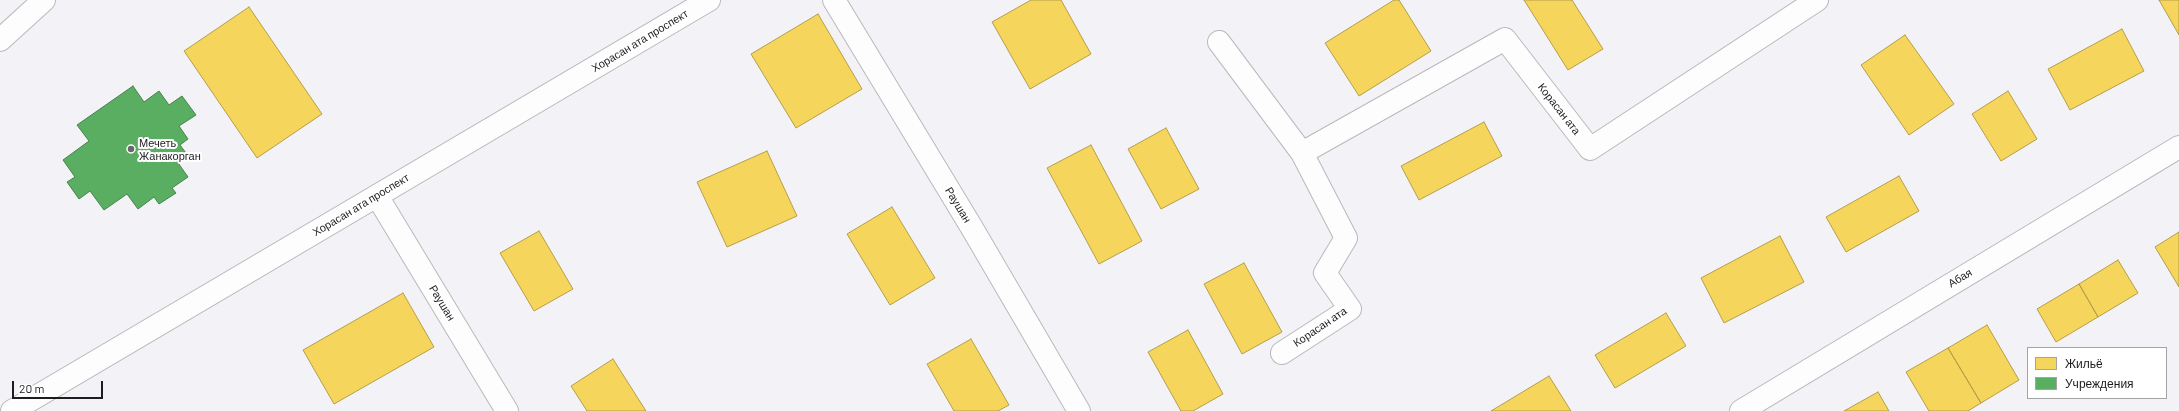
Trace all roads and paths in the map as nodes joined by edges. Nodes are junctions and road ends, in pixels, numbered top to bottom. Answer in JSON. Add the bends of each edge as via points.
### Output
{"nodes":[{"id":1,"x":44,"y":0,"type":"edge"},
{"id":2,"x":709,"y":0,"type":"edge"},
{"id":3,"x":834,"y":0,"type":"edge"},
{"id":4,"x":1817,"y":0,"type":"edge"},
{"id":5,"x":0,"y":40,"type":"edge"},
{"id":6,"x":1219,"y":42,"type":"dead end"},
{"id":7,"x":2179,"y":147,"type":"edge"},
{"id":8,"x":1302,"y":153,"type":"junction"},
{"id":9,"x":377,"y":196,"type":"junction"},
{"id":10,"x":1282,"y":353,"type":"dead end"},
{"id":11,"x":12,"y":411,"type":"edge"},
{"id":12,"x":507,"y":411,"type":"edge"},
{"id":13,"x":1079,"y":411,"type":"edge"},
{"id":14,"x":1741,"y":411,"type":"edge"}],
"edges":[{"from":1,"to":5,"type":"street"},
{"from":2,"to":9,"type":"street","name":"Хорасан ата проспект"},
{"from":3,"to":13,"type":"street","name":"Раушан"},
{"from":4,"to":8,"type":"street","name":"Корасан ата","via":[[1590,149],[1505,39]]},
{"from":6,"to":8,"type":"street","name":"Корасан ата"},
{"from":7,"to":14,"type":"street","name":"Абая"},
{"from":8,"to":10,"type":"street","name":"Корасан ата","via":[[1346,238],[1325,272],[1350,310]]},
{"from":9,"to":11,"type":"street","name":"Хорасан ата проспект"},
{"from":9,"to":12,"type":"street","name":"Раушан"}]}
